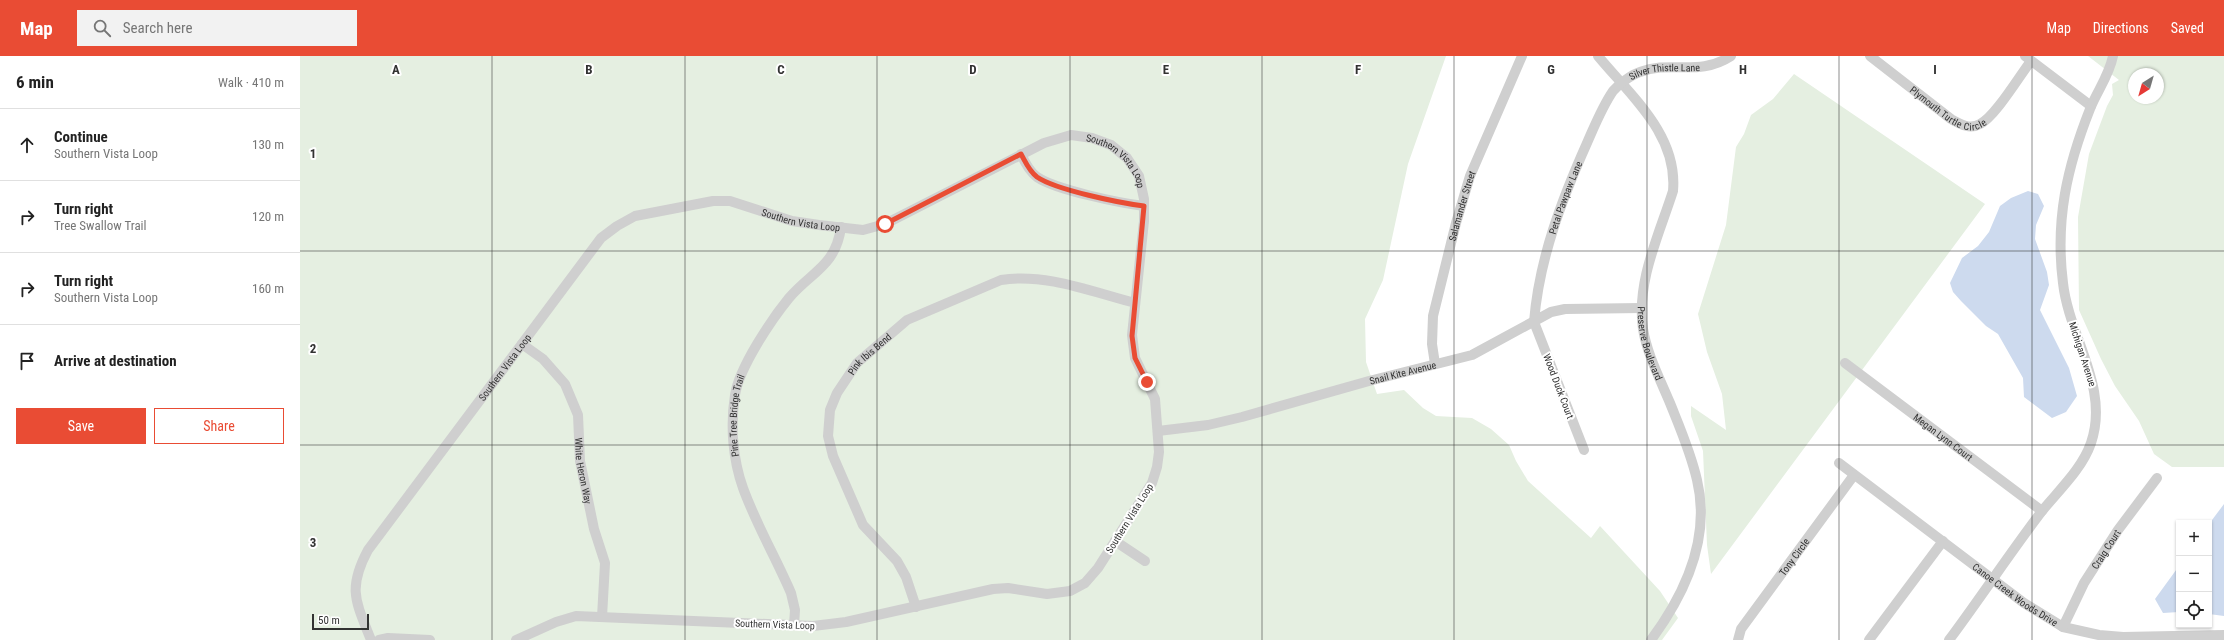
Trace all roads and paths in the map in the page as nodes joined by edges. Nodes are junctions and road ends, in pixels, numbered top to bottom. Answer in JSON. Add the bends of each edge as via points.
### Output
{"nodes":[{"id":1,"x":1522,"y":56,"type":"edge"},
{"id":2,"x":1598,"y":56,"type":"edge"},
{"id":3,"x":1731,"y":56,"type":"edge"},
{"id":4,"x":1870,"y":56,"type":"edge"},
{"id":5,"x":2113,"y":56,"type":"edge"},
{"id":6,"x":2028,"y":58,"type":"edge"},
{"id":7,"x":1621,"y":84,"type":"junction"},
{"id":8,"x":2091,"y":106,"type":"junction"},
{"id":9,"x":1021,"y":154,"type":"junction"},
{"id":10,"x":1144,"y":206,"type":"junction"},
{"id":11,"x":841,"y":227,"type":"junction"},
{"id":12,"x":1135,"y":303,"type":"junction"},
{"id":13,"x":1642,"y":308,"type":"junction"},
{"id":14,"x":1534,"y":322,"type":"junction"},
{"id":15,"x":522,"y":344,"type":"junction"},
{"id":16,"x":1845,"y":363,"type":"dead end"},
{"id":17,"x":1435,"y":364,"type":"junction"},
{"id":18,"x":1158,"y":431,"type":"junction"},
{"id":19,"x":1584,"y":450,"type":"dead end"},
{"id":20,"x":1839,"y":462,"type":"dead end"},
{"id":21,"x":1854,"y":475,"type":"junction"},
{"id":22,"x":2157,"y":478,"type":"dead end"},
{"id":23,"x":2042,"y":511,"type":"junction"},
{"id":24,"x":1115,"y":541,"type":"junction"},
{"id":25,"x":1942,"y":541,"type":"junction"},
{"id":26,"x":1145,"y":561,"type":"dead end"},
{"id":27,"x":1993,"y":580,"type":"junction"},
{"id":28,"x":916,"y":607,"type":"junction"},
{"id":29,"x":602,"y":617,"type":"junction"},
{"id":30,"x":794,"y":625,"type":"junction"},
{"id":31,"x":2063,"y":627,"type":"junction"},
{"id":32,"x":2224,"y":635,"type":"edge"},
{"id":33,"x":371,"y":640,"type":"edge"},
{"id":34,"x":379,"y":640,"type":"edge"},
{"id":35,"x":430,"y":640,"type":"edge"},
{"id":36,"x":516,"y":640,"type":"edge"},
{"id":37,"x":1651,"y":640,"type":"edge"},
{"id":38,"x":1738,"y":640,"type":"edge"},
{"id":39,"x":1869,"y":640,"type":"edge"},
{"id":40,"x":1949,"y":640,"type":"edge"}],
"edges":[{"from":1,"to":17,"type":"street","name":"Salamander Street","via":[[1470,176],[1456,223],[1433,316],[1432,344]]},
{"from":2,"to":7,"type":"street","name":"Preserve Boulevard"},
{"from":3,"to":7,"type":"street","name":"Silver Thistle Lane","via":[[1717,64],[1697,69],[1640,72]]},
{"from":4,"to":6,"type":"street","name":"Plymouth Turtle Circle","via":[[1951,120],[1971,127],[1990,116]]},
{"from":5,"to":8,"type":"street","name":"Michigan Avenue","via":[[2105,81]]},
{"from":6,"to":8,"type":"street"},
{"from":7,"to":13,"type":"street","name":"Preserve Boulevard","via":[[1655,124],[1665,141],[1674,175],[1672,191],[1646,274]]},
{"from":7,"to":14,"type":"street","name":"Petal Pawpaw Lane","via":[[1602,109],[1565,192],[1547,253]]},
{"from":8,"to":23,"type":"street","name":"Michigan Avenue","via":[[2076,145],[2063,197],[2061,255],[2068,309],[2078,344],[2094,383],[2096,419],[2091,444],[2063,486]]},
{"from":9,"to":10,"type":"street","via":[[1029,170],[1056,186]]},
{"from":9,"to":10,"type":"street","name":"Southern Vista Loop","via":[[1044,142],[1071,135],[1092,138],[1111,145],[1127,158],[1139,176]]},
{"from":9,"to":11,"type":"street","name":"Southern Vista Loop","via":[[885,224],[863,230]]},
{"from":10,"to":12,"type":"street","name":"Southern Vista Loop"},
{"from":11,"to":15,"type":"street","name":"Southern Vista Loop","via":[[792,220],[730,201],[712,201],[634,216],[601,238]]},
{"from":11,"to":30,"type":"street","name":"Pine Tree Bridge Trail","via":[[834,253],[825,265],[790,297],[772,322],[751,354],[735,394],[734,454],[743,488],[792,593]]},
{"from":12,"to":18,"type":"street","name":"Southern Vista Loop","via":[[1132,336],[1135,358],[1155,399]]},
{"from":12,"to":28,"type":"street","name":"Pink Ibis Bend","via":[[1038,278],[1001,280],[907,320],[857,363],[837,393],[830,410],[828,436],[833,456],[863,525],[897,561],[906,577]]},
{"from":13,"to":14,"type":"street","name":"Snail Kite Avenue","via":[[1565,309],[1551,312]]},
{"from":13,"to":37,"type":"street","name":"Preserve Boulevard","via":[[1643,329],[1651,358],[1698,480],[1700,509],[1699,542],[1688,580],[1669,616]]},
{"from":14,"to":17,"type":"street","name":"Snail Kite Avenue","via":[[1472,354]]},
{"from":14,"to":19,"type":"street","name":"Wood Duck Court"},
{"from":15,"to":29,"type":"street","name":"White Heron Way","via":[[543,359],[565,384],[578,415],[580,461],[594,529],[606,563]]},
{"from":15,"to":33,"type":"street","name":"Southern Vista Loop","via":[[368,550],[358,568],[355,598]]},
{"from":16,"to":23,"type":"street","name":"Megan Lynn Court"},
{"from":17,"to":18,"type":"street","name":"Snail Kite Avenue","via":[[1242,417],[1208,425]]},
{"from":18,"to":24,"type":"street","name":"Southern Vista Loop","via":[[1157,467],[1152,483]]},
{"from":20,"to":21,"type":"street","name":"Canoe Creek Woods Drive"},
{"from":21,"to":25,"type":"street","name":"Canoe Creek Woods Drive"},
{"from":21,"to":38,"type":"street","name":"Tony Circle","via":[[1741,629]]},
{"from":22,"to":31,"type":"street","name":"Craig Court","via":[[2118,530],[2084,583]]},
{"from":23,"to":27,"type":"street","name":"Michigan Avenue"},
{"from":24,"to":26,"type":"street"},
{"from":24,"to":28,"type":"street","name":"Southern Vista Loop","via":[[1085,583],[1070,591],[1047,594],[1008,588],[993,589]]},
{"from":25,"to":27,"type":"street","name":"Canoe Creek Woods Drive"},
{"from":25,"to":39,"type":"street"},
{"from":27,"to":31,"type":"street","name":"Canoe Creek Woods Drive"},
{"from":27,"to":40,"type":"street","name":"Michigan Avenue"},
{"from":28,"to":30,"type":"street","name":"Southern Vista Loop","via":[[846,622],[813,626]]},
{"from":29,"to":30,"type":"street","name":"Southern Vista Loop"},
{"from":29,"to":36,"type":"street","name":"Southern Vista Loop","via":[[576,616]]},
{"from":31,"to":32,"type":"street","name":"Canoe Creek Woods Drive","via":[[2123,637]]},
{"from":34,"to":35,"type":"street"}]}
